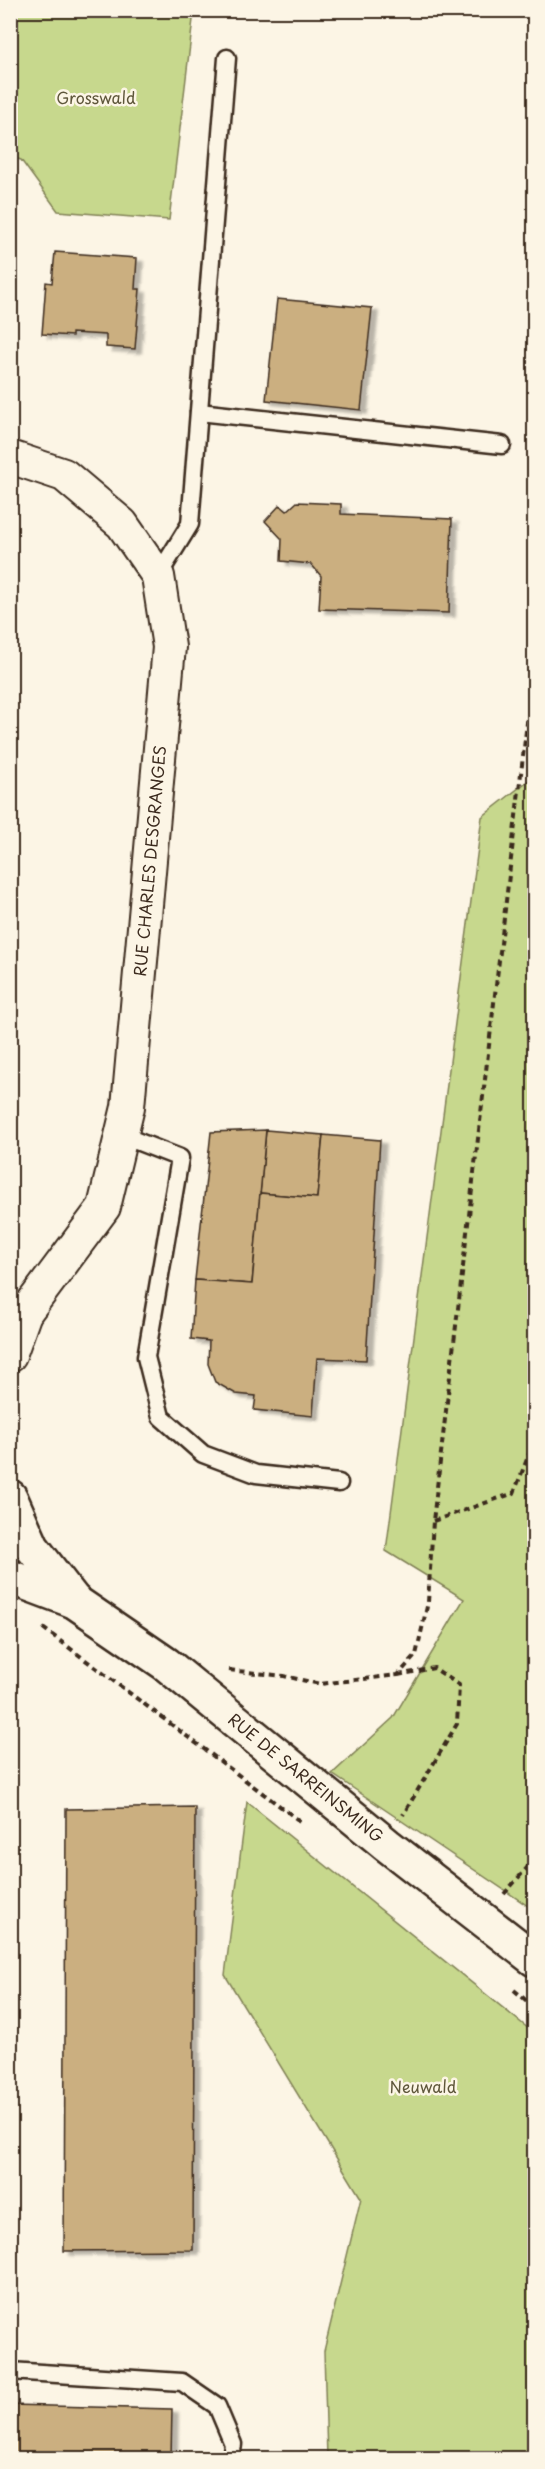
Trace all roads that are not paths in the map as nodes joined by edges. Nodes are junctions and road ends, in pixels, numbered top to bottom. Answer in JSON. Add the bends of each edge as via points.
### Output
{"nodes":[{"id":1,"x":227,"y":58,"type":"dead end"},
{"id":2,"x":199,"y":412,"type":"junction"},
{"id":3,"x":502,"y":445,"type":"dead end"},
{"id":4,"x":10,"y":457,"type":"edge"},
{"id":5,"x":158,"y":576,"type":"junction"},
{"id":6,"x":121,"y":1136,"type":"junction"},
{"id":7,"x":18,"y":1319,"type":"edge"},
{"id":8,"x":10,"y":1355,"type":"edge"},
{"id":9,"x":339,"y":1482,"type":"dead end"},
{"id":10,"x":10,"y":1497,"type":"edge"},
{"id":11,"x":10,"y":1577,"type":"edge"},
{"id":12,"x":74,"y":1601,"type":"junction"},
{"id":13,"x":534,"y":1959,"type":"edge"},
{"id":14,"x":10,"y":2371,"type":"edge"},
{"id":15,"x":231,"y":2458,"type":"edge"}],
"edges":[{"from":1,"to":2,"type":"lane"},
{"from":2,"to":3,"type":"lane"},
{"from":2,"to":5,"type":"lane","via":[[190,524]]},
{"from":4,"to":5,"type":"street","name":"RUE CHARLES DESGRANGES","via":[[64,475],[122,524]]},
{"from":5,"to":6,"type":"street","name":"RUE CHARLES DESGRANGES","via":[[169,647],[128,1107]]},
{"from":6,"to":7,"type":"street","name":"RUE CHARLES DESGRANGES","via":[[104,1207]]},
{"from":6,"to":9,"type":"lane","via":[[180,1158],[146,1357],[161,1417],[203,1454],[256,1474]]},
{"from":7,"to":8,"type":"street","name":"RUE CHARLES DESGRANGES"},
{"from":10,"to":12,"type":"street","name":"RUE DE SARREINSMING","via":[[32,1547]]},
{"from":11,"to":12,"type":"street","name":"RUE DE SARREINSMING"},
{"from":12,"to":13,"type":"street","name":"RUE DE SARREINSMING","via":[[166,1664]]},
{"from":14,"to":15,"type":"lane","via":[[182,2382],[217,2406],[233,2444]]}]}
